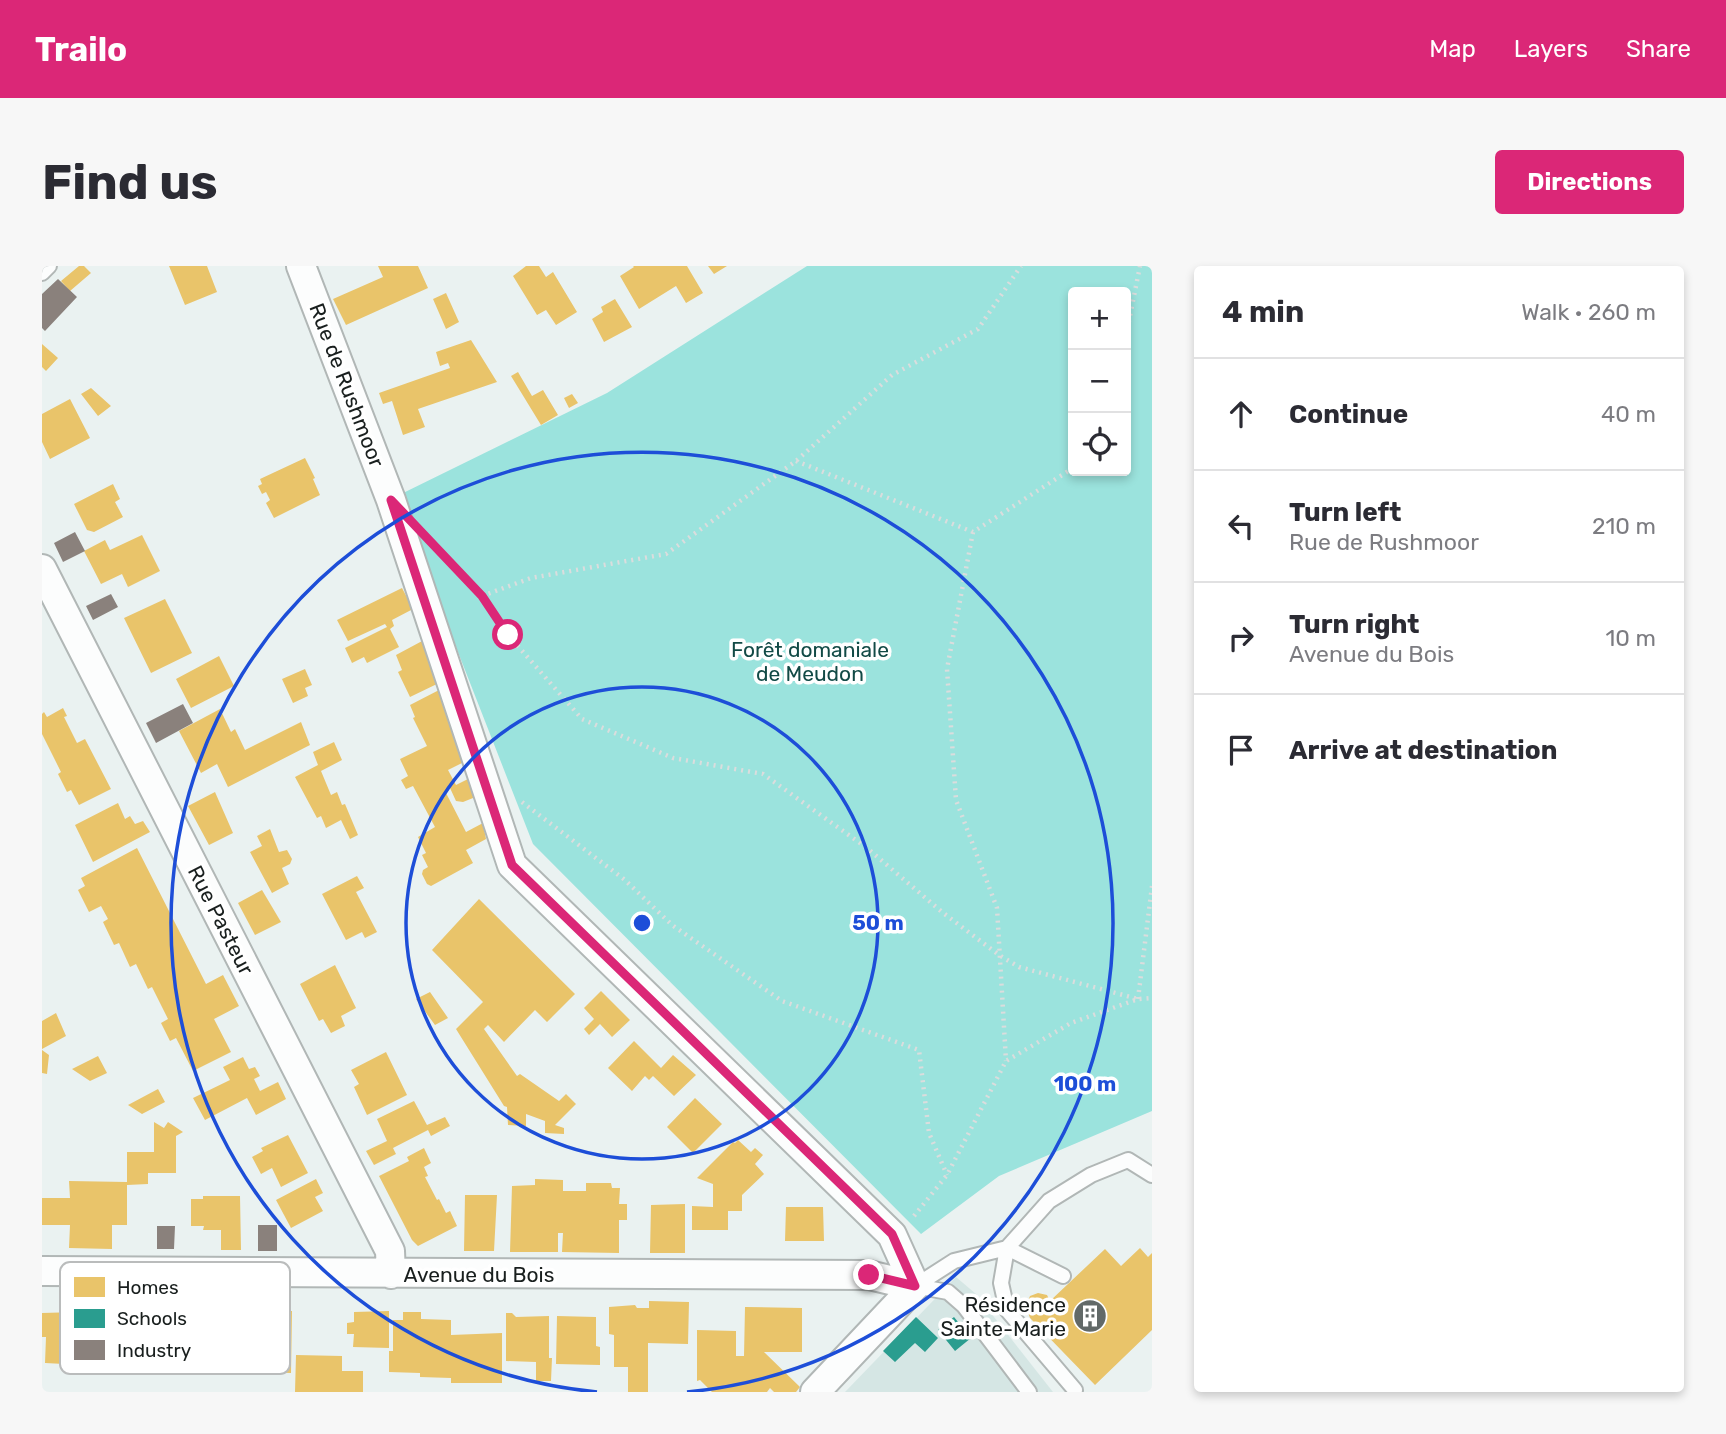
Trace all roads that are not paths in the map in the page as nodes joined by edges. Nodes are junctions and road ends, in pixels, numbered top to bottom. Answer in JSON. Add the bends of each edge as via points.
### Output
{"nodes":[{"id":1,"x":49,"y":266,"type":"edge"},
{"id":2,"x":302,"y":266,"type":"edge"},
{"id":3,"x":42,"y":273,"type":"edge"},
{"id":4,"x":42,"y":569,"type":"edge"},
{"id":5,"x":1152,"y":1175,"type":"edge"},
{"id":6,"x":1007,"y":1248,"type":"junction"},
{"id":7,"x":42,"y":1271,"type":"edge"},
{"id":8,"x":60,"y":1271,"type":"edge"},
{"id":9,"x":290,"y":1273,"type":"edge"},
{"id":10,"x":391,"y":1274,"type":"junction"},
{"id":11,"x":1063,"y":1276,"type":"dead end"},
{"id":12,"x":915,"y":1286,"type":"junction"},
{"id":13,"x":1075,"y":1390,"type":"dead end"},
{"id":14,"x":816,"y":1392,"type":"edge"},
{"id":15,"x":1029,"y":1392,"type":"edge"}],
"edges":[{"from":1,"to":3,"type":"lane"},
{"from":2,"to":12,"type":"street","name":"Rue de Rushmoor","via":[[391,500],[512,865],[892,1234]]},
{"from":4,"to":10,"type":"street","name":"Rue Pasteur","via":[[390,1251]]},
{"from":5,"to":6,"type":"lane","via":[[1128,1160],[1091,1175],[1049,1201]]},
{"from":6,"to":11,"type":"lane"},
{"from":6,"to":12,"type":"lane","via":[[954,1261]]},
{"from":6,"to":13,"type":"lane","via":[[1001,1283],[1007,1310]]},
{"from":7,"to":8,"type":"street","name":"Avenue du Bois"},
{"from":9,"to":10,"type":"street","name":"Avenue du Bois"},
{"from":10,"to":12,"type":"street","name":"Avenue du Bois","via":[[869,1275]]},
{"from":12,"to":14,"type":"street"},
{"from":12,"to":15,"type":"lane","via":[[948,1292],[964,1306]]}]}
